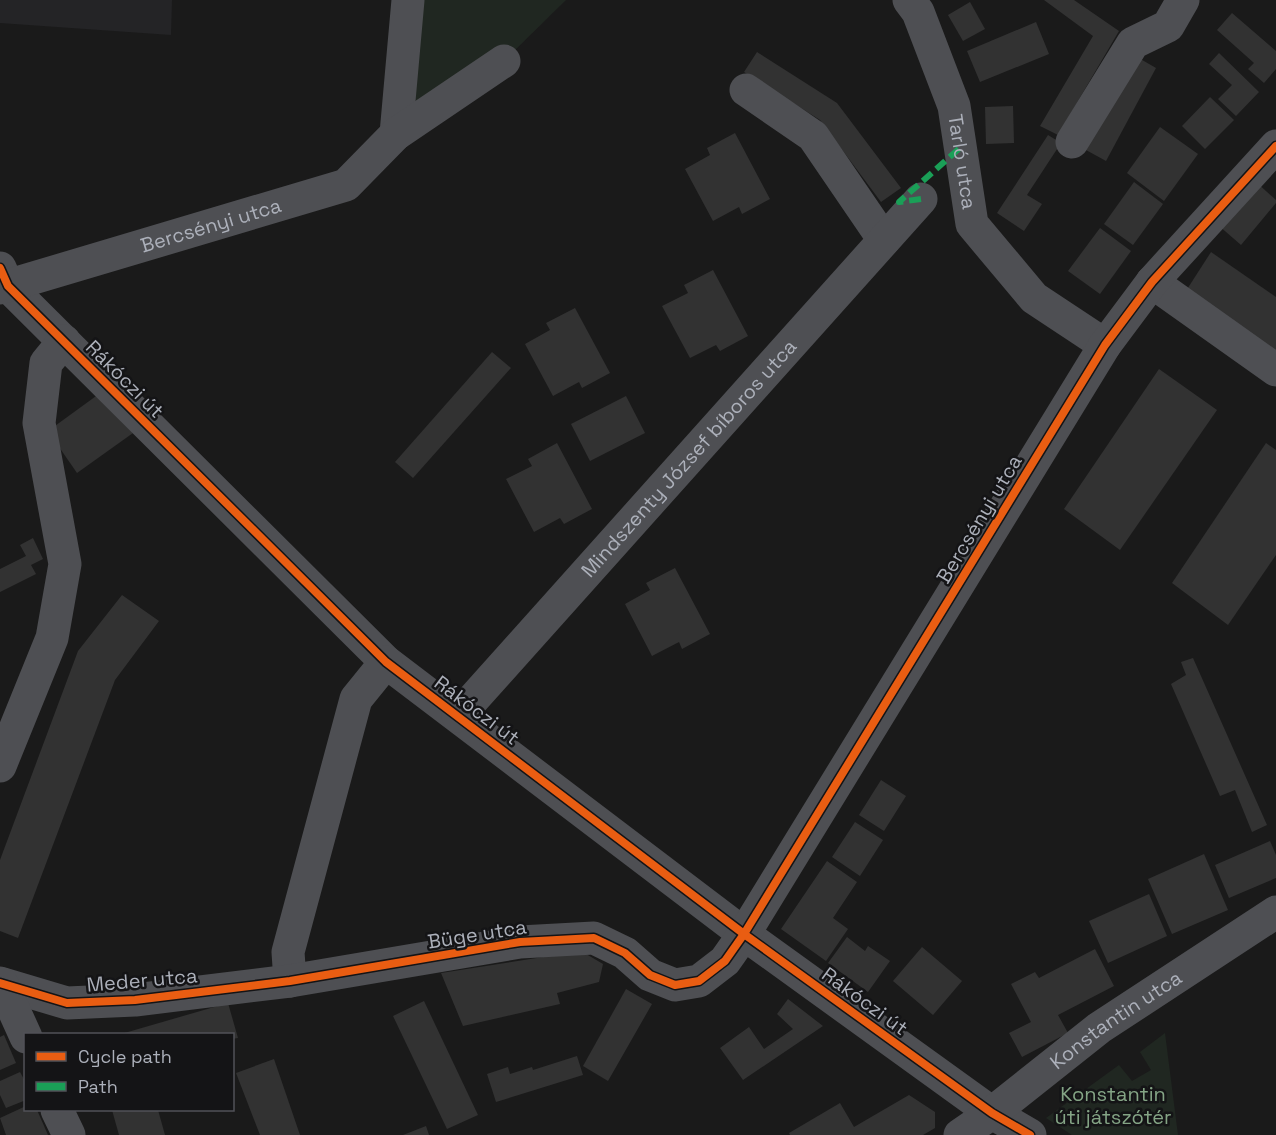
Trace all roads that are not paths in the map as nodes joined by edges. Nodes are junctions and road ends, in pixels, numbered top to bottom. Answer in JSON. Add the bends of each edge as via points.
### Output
{"nodes":[{"id":1,"x":408,"y":0,"type":"edge"},
{"id":2,"x":909,"y":0,"type":"edge"},
{"id":3,"x":1183,"y":0,"type":"edge"},
{"id":4,"x":504,"y":61,"type":"dead end"},
{"id":5,"x":746,"y":90,"type":"dead end"},
{"id":6,"x":396,"y":134,"type":"junction"},
{"id":7,"x":1072,"y":142,"type":"dead end"},
{"id":8,"x":1276,"y":146,"type":"edge"},
{"id":9,"x":921,"y":199,"type":"dead end"},
{"id":10,"x":884,"y":240,"type":"junction"},
{"id":11,"x":3,"y":281,"type":"edge"},
{"id":12,"x":1152,"y":282,"type":"junction"},
{"id":13,"x":64,"y":341,"type":"junction"},
{"id":14,"x":1105,"y":345,"type":"junction"},
{"id":15,"x":1276,"y":370,"type":"edge"},
{"id":16,"x":386,"y":662,"type":"junction"},
{"id":17,"x":458,"y":716,"type":"junction"},
{"id":18,"x":0,"y":766,"type":"edge"},
{"id":19,"x":1276,"y":912,"type":"edge"},
{"id":20,"x":744,"y":934,"type":"junction"},
{"id":21,"x":290,"y":981,"type":"junction"},
{"id":22,"x":1,"y":984,"type":"edge"},
{"id":23,"x":24,"y":1033,"type":"edge"},
{"id":24,"x":57,"y":1111,"type":"edge"},
{"id":25,"x":992,"y":1113,"type":"junction"},
{"id":26,"x":69,"y":1135,"type":"edge"},
{"id":27,"x":960,"y":1135,"type":"edge"},
{"id":28,"x":1030,"y":1135,"type":"edge"}],
"edges":[{"from":1,"to":6,"type":"street"},
{"from":2,"to":14,"type":"street","name":"Tarló utca","via":[[918,12],[954,106],[972,224],[1034,298]]},
{"from":3,"to":7,"type":"street","via":[[1168,26],[1133,43]]},
{"from":4,"to":6,"type":"street","name":"Bercsényi utca"},
{"from":5,"to":10,"type":"street","via":[[813,135]]},
{"from":6,"to":11,"type":"street","name":"Bercsényi utca","via":[[346,185]]},
{"from":8,"to":12,"type":"street","name":"Bercsényi utca"},
{"from":9,"to":10,"type":"street","name":"Mindszenty József bíboros utca"},
{"from":10,"to":17,"type":"street","name":"Mindszenty József bíboros utca"},
{"from":11,"to":13,"type":"street","name":"Rákóczi út"},
{"from":12,"to":14,"type":"street","name":"Bercsényi utca"},
{"from":12,"to":15,"type":"street"},
{"from":13,"to":16,"type":"street","name":"Rákóczi út"},
{"from":13,"to":18,"type":"street","via":[[46,363],[39,423],[65,564],[52,638]]},
{"from":14,"to":20,"type":"street","name":"Bercsényi utca"},
{"from":16,"to":17,"type":"street","name":"Rákóczi út"},
{"from":16,"to":21,"type":"street","via":[[356,699],[288,952]]},
{"from":17,"to":20,"type":"street","name":"Rákóczi út"},
{"from":19,"to":25,"type":"street","name":"Konstantin utca","via":[[1099,1028]]},
{"from":20,"to":21,"type":"street","name":"Büge utca","via":[[725,961],[699,981],[675,985],[650,975],[625,953],[594,938],[520,942]]},
{"from":20,"to":25,"type":"street","name":"Rákóczi út"},
{"from":21,"to":22,"type":"street","name":"Meder utca","via":[[135,1000],[67,1003]]},
{"from":22,"to":23,"type":"street"},
{"from":24,"to":26,"type":"street"},
{"from":25,"to":27,"type":"street","name":"Konstantin utca"},
{"from":25,"to":28,"type":"street","name":"Rákóczi út"}]}
